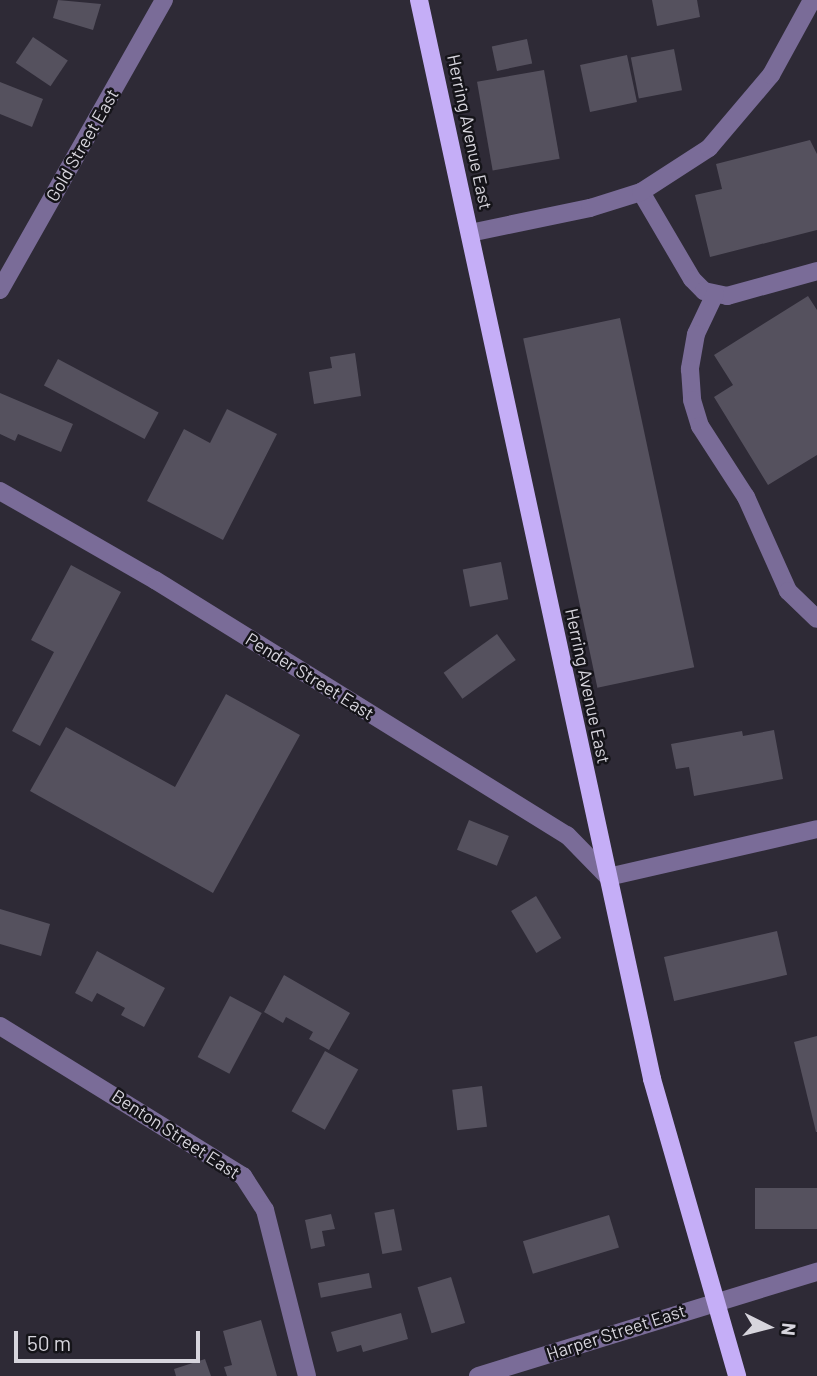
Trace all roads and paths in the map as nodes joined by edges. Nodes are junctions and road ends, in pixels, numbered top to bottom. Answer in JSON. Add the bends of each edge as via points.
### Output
{"nodes":[{"id":1,"x":164,"y":0,"type":"edge"},
{"id":2,"x":419,"y":0,"type":"edge"},
{"id":3,"x":812,"y":0,"type":"edge"},
{"id":4,"x":641,"y":192,"type":"junction"},
{"id":5,"x":470,"y":233,"type":"junction"},
{"id":6,"x":817,"y":271,"type":"edge"},
{"id":7,"x":0,"y":290,"type":"edge"},
{"id":8,"x":715,"y":294,"type":"junction"},
{"id":9,"x":0,"y":491,"type":"edge"},
{"id":10,"x":817,"y":619,"type":"edge"},
{"id":11,"x":817,"y":830,"type":"edge"},
{"id":12,"x":608,"y":877,"type":"junction"},
{"id":13,"x":0,"y":1026,"type":"edge"},
{"id":14,"x":817,"y":1272,"type":"edge"},
{"id":15,"x":714,"y":1302,"type":"junction"},
{"id":16,"x":307,"y":1376,"type":"edge"},
{"id":17,"x":478,"y":1376,"type":"edge"},
{"id":18,"x":737,"y":1376,"type":"edge"}],
"edges":[{"from":1,"to":7,"type":"street","name":"Gold Street East"},
{"from":2,"to":5,"type":"main road","name":"Herring Avenue East"},
{"from":3,"to":4,"type":"street","via":[[771,75],[746,109],[709,148]]},
{"from":4,"to":5,"type":"street","via":[[590,208]]},
{"from":4,"to":8,"type":"street","via":[[692,279]]},
{"from":5,"to":12,"type":"main road","name":"Herring Avenue East"},
{"from":6,"to":8,"type":"street","via":[[727,296]]},
{"from":8,"to":10,"type":"street","via":[[696,334],[690,369],[700,426],[746,497],[788,591]]},
{"from":9,"to":12,"type":"street","name":"Pender Street East","via":[[155,580],[567,835]]},
{"from":11,"to":12,"type":"street"},
{"from":12,"to":15,"type":"main road","name":"Herring Avenue East","via":[[652,1079]]},
{"from":13,"to":16,"type":"street","name":"Benton Street East","via":[[243,1176],[265,1210]]},
{"from":14,"to":15,"type":"street","name":"Harper Street East"},
{"from":15,"to":17,"type":"street","name":"Harper Street East"},
{"from":15,"to":18,"type":"main road","name":"Herring Avenue East"}]}
